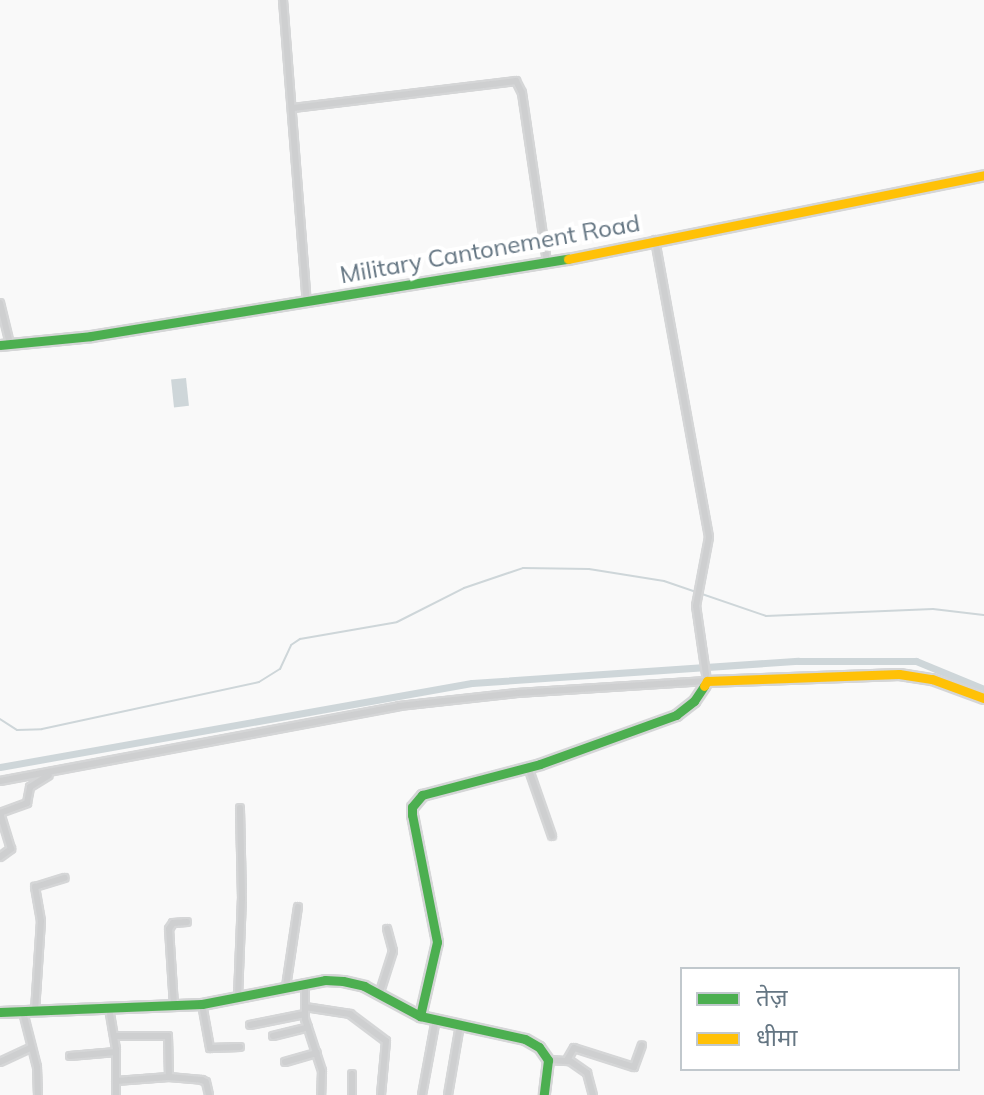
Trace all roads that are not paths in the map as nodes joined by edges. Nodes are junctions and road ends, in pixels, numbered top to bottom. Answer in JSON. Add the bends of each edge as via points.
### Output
{"nodes":[{"id":1,"x":283,"y":0,"type":"edge"},
{"id":2,"x":293,"y":108,"type":"junction"},
{"id":3,"x":984,"y":175,"type":"edge"},
{"id":4,"x":655,"y":240,"type":"junction"},
{"id":5,"x":547,"y":263,"type":"junction"},
{"id":6,"x":307,"y":302,"type":"junction"},
{"id":7,"x":0,"y":303,"type":"edge"},
{"id":8,"x":5,"y":345,"type":"edge"},
{"id":9,"x":707,"y":678,"type":"junction"},
{"id":10,"x":984,"y":698,"type":"edge"},
{"id":11,"x":528,"y":767,"type":"junction"},
{"id":12,"x":57,"y":771,"type":"junction"},
{"id":13,"x":0,"y":781,"type":"edge"},
{"id":14,"x":240,"y":808,"type":"dead end"},
{"id":15,"x":552,"y":836,"type":"dead end"},
{"id":16,"x":0,"y":857,"type":"edge"},
{"id":17,"x":65,"y":878,"type":"dead end"},
{"id":18,"x":298,"y":907,"type":"dead end"},
{"id":19,"x":187,"y":922,"type":"dead end"},
{"id":20,"x":387,"y":929,"type":"dead end"},
{"id":21,"x":305,"y":983,"type":"junction"},
{"id":22,"x":286,"y":987,"type":"junction"},
{"id":23,"x":379,"y":995,"type":"junction"},
{"id":24,"x":238,"y":997,"type":"junction"},
{"id":25,"x":202,"y":1004,"type":"junction"},
{"id":26,"x":174,"y":1006,"type":"junction"},
{"id":27,"x":109,"y":1008,"type":"junction"},
{"id":28,"x":305,"y":1010,"type":"junction"},
{"id":29,"x":35,"y":1011,"type":"junction"},
{"id":30,"x":0,"y":1012,"type":"edge"},
{"id":31,"x":23,"y":1012,"type":"junction"},
{"id":32,"x":420,"y":1016,"type":"junction"},
{"id":33,"x":436,"y":1019,"type":"junction"},
{"id":34,"x":250,"y":1025,"type":"dead end"},
{"id":35,"x":460,"y":1025,"type":"junction"},
{"id":36,"x":308,"y":1027,"type":"junction"},
{"id":37,"x":114,"y":1036,"type":"junction"},
{"id":38,"x":273,"y":1036,"type":"dead end"},
{"id":39,"x":642,"y":1045,"type":"dead end"},
{"id":40,"x":32,"y":1047,"type":"junction"},
{"id":41,"x":240,"y":1047,"type":"dead end"},
{"id":42,"x":116,"y":1052,"type":"junction"},
{"id":43,"x":317,"y":1053,"type":"junction"},
{"id":44,"x":70,"y":1056,"type":"dead end"},
{"id":45,"x":548,"y":1060,"type":"junction"},
{"id":46,"x":567,"y":1060,"type":"junction"},
{"id":47,"x":0,"y":1062,"type":"edge"},
{"id":48,"x":285,"y":1062,"type":"dead end"},
{"id":49,"x":352,"y":1074,"type":"dead end"},
{"id":50,"x":169,"y":1077,"type":"junction"},
{"id":51,"x":116,"y":1081,"type":"junction"},
{"id":52,"x":38,"y":1095,"type":"edge"},
{"id":53,"x":116,"y":1095,"type":"edge"},
{"id":54,"x":209,"y":1095,"type":"edge"},
{"id":55,"x":321,"y":1095,"type":"edge"},
{"id":56,"x":352,"y":1095,"type":"edge"},
{"id":57,"x":381,"y":1095,"type":"edge"},
{"id":58,"x":422,"y":1095,"type":"edge"},
{"id":59,"x":448,"y":1095,"type":"edge"},
{"id":60,"x":544,"y":1095,"type":"edge"},
{"id":61,"x":593,"y":1095,"type":"edge"}],
"edges":[{"from":1,"to":2,"type":"street"},
{"from":2,"to":5,"type":"street","via":[[516,81]]},
{"from":2,"to":6,"type":"street"},
{"from":3,"to":4,"type":"main road","name":"Military Cantonement Road"},
{"from":4,"to":5,"type":"main road","name":"Military Cantonement Road"},
{"from":4,"to":9,"type":"street","via":[[709,537],[697,597]]},
{"from":5,"to":6,"type":"main road","name":"Military Cantonement Road"},
{"from":6,"to":8,"type":"main road","name":"Military Cantonement Road"},
{"from":7,"to":8,"type":"street"},
{"from":9,"to":10,"type":"main road","via":[[899,674],[932,679]]},
{"from":9,"to":11,"type":"main road","via":[[694,701],[676,715]]},
{"from":9,"to":12,"type":"street","via":[[376,709]]},
{"from":11,"to":15,"type":"street"},
{"from":11,"to":32,"type":"main road","via":[[436,788],[412,807],[437,942]]},
{"from":12,"to":13,"type":"street"},
{"from":12,"to":16,"type":"street","via":[[30,787],[27,803],[0,813],[11,849]]},
{"from":14,"to":24,"type":"street"},
{"from":17,"to":29,"type":"street","via":[[35,887],[41,910]]},
{"from":18,"to":22,"type":"street"},
{"from":19,"to":26,"type":"street","via":[[173,923],[169,929]]},
{"from":20,"to":23,"type":"street","via":[[393,951]]},
{"from":21,"to":22,"type":"main road"},
{"from":21,"to":23,"type":"main road","via":[[343,981]]},
{"from":21,"to":28,"type":"street"},
{"from":22,"to":24,"type":"main road"},
{"from":23,"to":32,"type":"main road"},
{"from":24,"to":25,"type":"main road"},
{"from":25,"to":26,"type":"main road"},
{"from":25,"to":41,"type":"street","via":[[211,1049]]},
{"from":26,"to":27,"type":"main road"},
{"from":27,"to":29,"type":"main road"},
{"from":27,"to":37,"type":"street"},
{"from":28,"to":34,"type":"street"},
{"from":28,"to":36,"type":"street"},
{"from":28,"to":57,"type":"street","via":[[350,1014],[386,1041]]},
{"from":29,"to":31,"type":"main road"},
{"from":30,"to":31,"type":"main road"},
{"from":31,"to":40,"type":"street"},
{"from":32,"to":33,"type":"main road"},
{"from":33,"to":35,"type":"main road"},
{"from":33,"to":58,"type":"street"},
{"from":35,"to":45,"type":"main road","via":[[525,1039]]},
{"from":35,"to":59,"type":"street"},
{"from":36,"to":38,"type":"street"},
{"from":36,"to":43,"type":"street"},
{"from":37,"to":42,"type":"street"},
{"from":37,"to":50,"type":"street","via":[[168,1036]]},
{"from":39,"to":46,"type":"street","via":[[634,1067],[574,1048]]},
{"from":40,"to":47,"type":"street"},
{"from":40,"to":52,"type":"street"},
{"from":42,"to":44,"type":"street"},
{"from":42,"to":51,"type":"street"},
{"from":43,"to":48,"type":"street"},
{"from":43,"to":55,"type":"street"},
{"from":45,"to":46,"type":"street"},
{"from":45,"to":60,"type":"main road"},
{"from":46,"to":61,"type":"street","via":[[589,1075]]},
{"from":49,"to":56,"type":"street"},
{"from":50,"to":51,"type":"street"},
{"from":50,"to":54,"type":"street","via":[[203,1080]]},
{"from":51,"to":53,"type":"street"}]}
